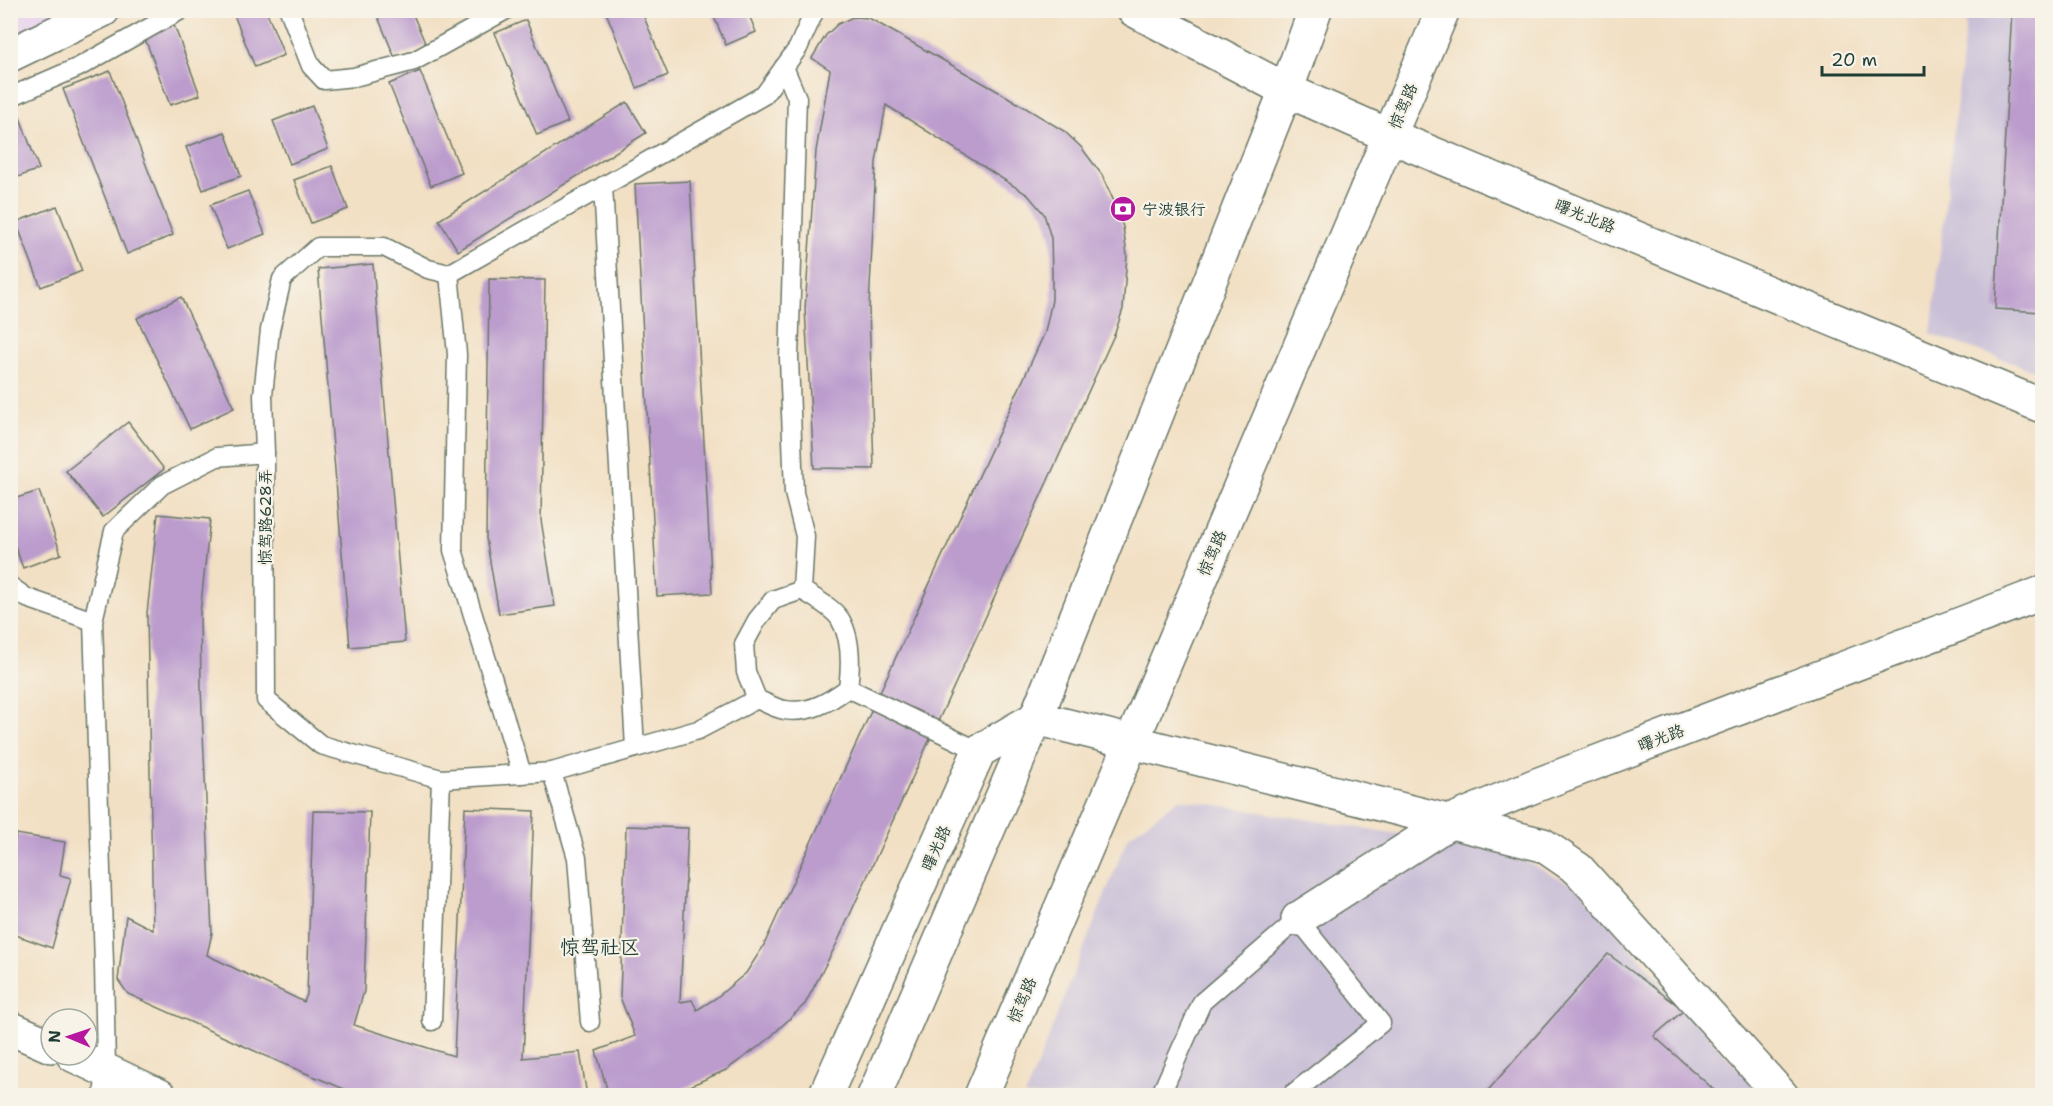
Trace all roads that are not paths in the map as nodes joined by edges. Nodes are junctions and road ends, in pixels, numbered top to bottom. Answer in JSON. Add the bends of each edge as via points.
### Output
{"nodes":[{"id":1,"x":103,"y":10,"type":"edge"},
{"id":2,"x":181,"y":10,"type":"edge"},
{"id":3,"x":289,"y":10,"type":"edge"},
{"id":4,"x":506,"y":10,"type":"edge"},
{"id":5,"x":815,"y":10,"type":"edge"},
{"id":6,"x":1134,"y":10,"type":"edge"},
{"id":7,"x":1316,"y":10,"type":"edge"},
{"id":8,"x":1439,"y":12,"type":"edge"},
{"id":9,"x":10,"y":55,"type":"edge"},
{"id":10,"x":784,"y":67,"type":"junction"},
{"id":11,"x":1286,"y":90,"type":"junction"},
{"id":12,"x":10,"y":98,"type":"edge"},
{"id":13,"x":1390,"y":136,"type":"junction"},
{"id":14,"x":603,"y":186,"type":"junction"},
{"id":15,"x":449,"y":274,"type":"junction"},
{"id":16,"x":2043,"y":406,"type":"edge"},
{"id":17,"x":265,"y":453,"type":"junction"},
{"id":18,"x":10,"y":586,"type":"edge"},
{"id":19,"x":802,"y":590,"type":"junction"},
{"id":20,"x":2043,"y":593,"type":"edge"},
{"id":21,"x":93,"y":621,"type":"junction"},
{"id":22,"x":848,"y":688,"type":"junction"},
{"id":23,"x":757,"y":699,"type":"junction"},
{"id":24,"x":1036,"y":718,"type":"junction"},
{"id":25,"x":1132,"y":743,"type":"junction"},
{"id":26,"x":635,"y":748,"type":"junction"},
{"id":27,"x":979,"y":751,"type":"junction"},
{"id":28,"x":552,"y":772,"type":"junction"},
{"id":29,"x":522,"y":774,"type":"junction"},
{"id":30,"x":441,"y":779,"type":"junction"},
{"id":31,"x":1451,"y":821,"type":"junction"},
{"id":32,"x":1298,"y":919,"type":"junction"},
{"id":33,"x":432,"y":1021,"type":"dead end"},
{"id":34,"x":590,"y":1022,"type":"dead end"},
{"id":35,"x":10,"y":1028,"type":"edge"},
{"id":36,"x":39,"y":1041,"type":"edge"},
{"id":37,"x":87,"y":1067,"type":"edge"},
{"id":38,"x":104,"y":1082,"type":"edge"},
{"id":39,"x":876,"y":1089,"type":"edge"},
{"id":40,"x":160,"y":1095,"type":"edge"},
{"id":41,"x":825,"y":1095,"type":"edge"},
{"id":42,"x":981,"y":1095,"type":"edge"},
{"id":43,"x":1160,"y":1095,"type":"edge"},
{"id":44,"x":1290,"y":1095,"type":"edge"},
{"id":45,"x":1782,"y":1095,"type":"edge"}],
"edges":[{"from":1,"to":9,"type":"main road"},
{"from":2,"to":12,"type":"lane","via":[[80,66]]},
{"from":3,"to":4,"type":"lane","via":[[311,66],[324,80],[354,77],[414,61]]},
{"from":5,"to":10,"type":"lane","via":[[798,48]]},
{"from":6,"to":11,"type":"main road","name":"曙光北路"},
{"from":7,"to":11,"type":"main road"},
{"from":8,"to":13,"type":"main road","name":"惊驾路"},
{"from":10,"to":14,"type":"lane","via":[[764,95]]},
{"from":10,"to":19,"type":"lane","via":[[797,98],[789,358],[794,493],[805,536]]},
{"from":11,"to":13,"type":"main road","name":"曙光北路"},
{"from":11,"to":24,"type":"main road"},
{"from":13,"to":16,"type":"main road","name":"曙光北路"},
{"from":13,"to":25,"type":"main road","name":"惊驾路"},
{"from":14,"to":15,"type":"lane"},
{"from":14,"to":26,"type":"lane"},
{"from":15,"to":17,"type":"lane","via":[[428,269],[384,247],[318,247],[282,279],[270,330],[263,395]]},
{"from":15,"to":29,"type":"lane","via":[[456,354],[453,550]]},
{"from":17,"to":21,"type":"lane","name":"惊驾路628弄","via":[[217,457],[162,485],[114,531]]},
{"from":17,"to":30,"type":"lane","name":"惊驾路628弄","via":[[266,700],[321,745]]},
{"from":18,"to":21,"type":"lane","via":[[27,598]]},
{"from":19,"to":22,"type":"lane","via":[[839,618],[849,644]]},
{"from":19,"to":23,"type":"lane","via":[[773,600],[744,644],[746,672]]},
{"from":20,"to":31,"type":"main road","name":"曙光路"},
{"from":21,"to":38,"type":"lane","name":"惊驾路628弄"},
{"from":22,"to":23,"type":"lane","via":[[810,710],[783,710]]},
{"from":22,"to":27,"type":"lane"},
{"from":23,"to":26,"type":"lane","name":"惊驾路628弄","via":[[698,730]]},
{"from":24,"to":25,"type":"main road"},
{"from":24,"to":27,"type":"main road"},
{"from":24,"to":39,"type":"main road"},
{"from":25,"to":31,"type":"main road"},
{"from":25,"to":42,"type":"main road","name":"惊驾路"},
{"from":26,"to":28,"type":"lane","name":"惊驾路628弄"},
{"from":27,"to":41,"type":"main road","name":"曙光路"},
{"from":28,"to":29,"type":"lane","name":"惊驾路628弄"},
{"from":28,"to":34,"type":"lane","via":[[577,858]]},
{"from":29,"to":30,"type":"lane","name":"惊驾路628弄"},
{"from":30,"to":33,"type":"lane"},
{"from":31,"to":32,"type":"main road","name":"曙光路"},
{"from":31,"to":45,"type":"main road","via":[[1543,845],[1578,868]]},
{"from":32,"to":43,"type":"lane","via":[[1202,1002]]},
{"from":32,"to":44,"type":"lane","via":[[1381,1023]]},
{"from":35,"to":36,"type":"main road"},
{"from":37,"to":38,"type":"main road"},
{"from":38,"to":40,"type":"main road"}]}
